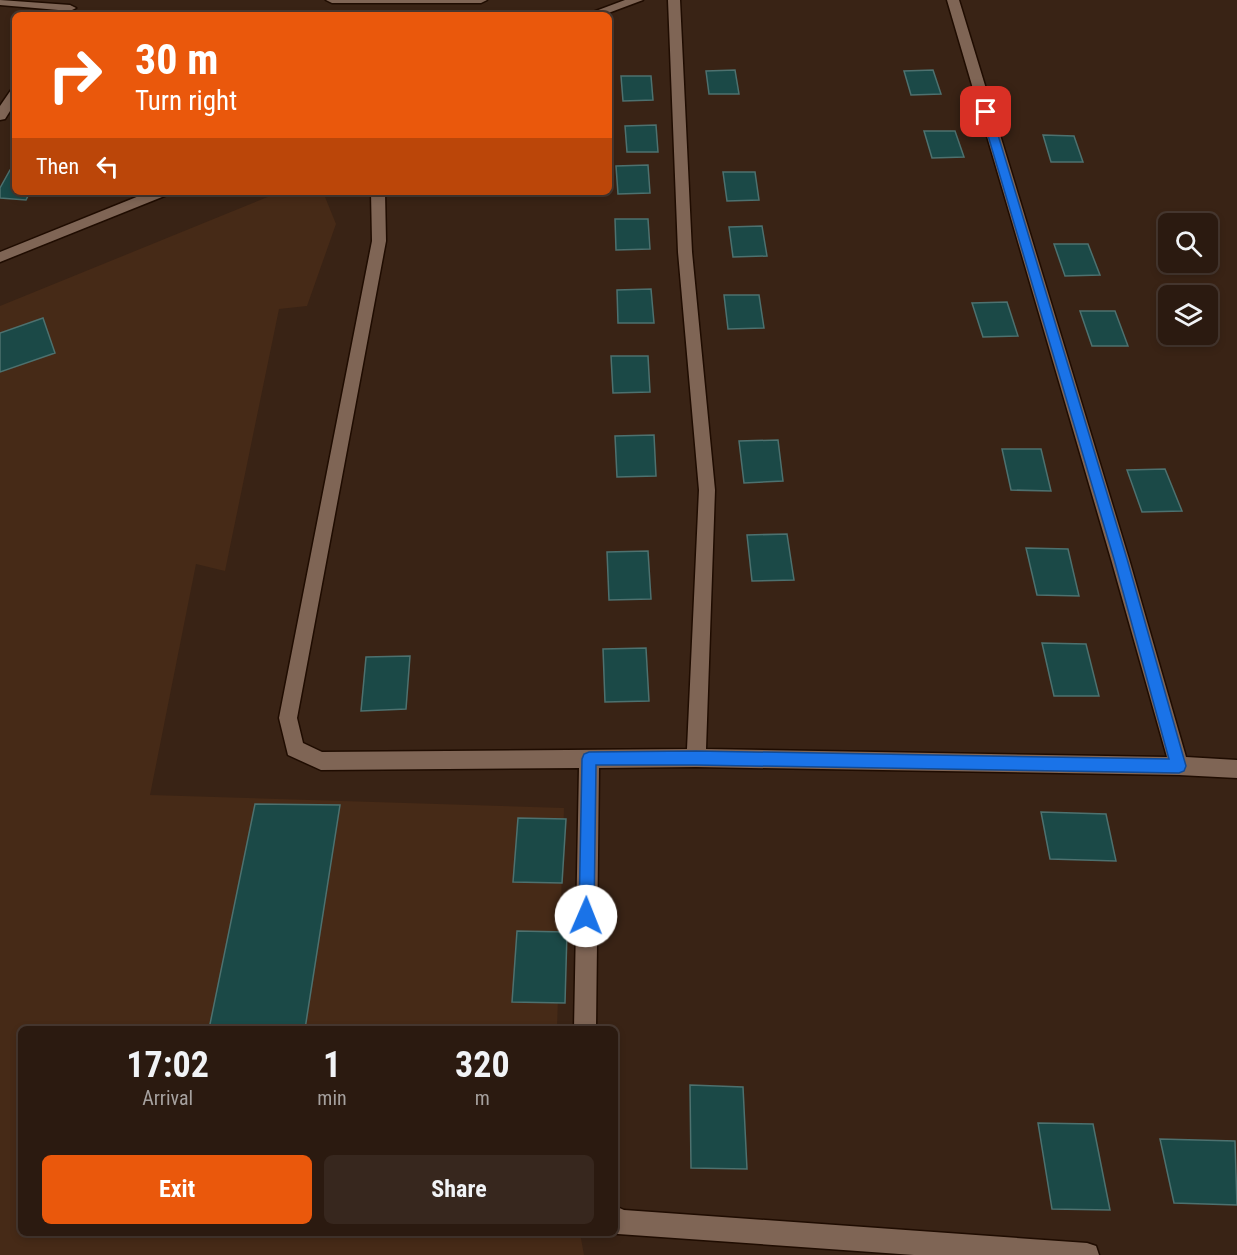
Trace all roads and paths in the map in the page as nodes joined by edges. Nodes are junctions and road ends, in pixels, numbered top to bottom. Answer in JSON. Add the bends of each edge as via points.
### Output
{"nodes":[{"id":1,"x":332,"y":0,"type":"edge"},
{"id":2,"x":481,"y":0,"type":"edge"},
{"id":3,"x":637,"y":0,"type":"edge"},
{"id":4,"x":674,"y":0,"type":"edge"},
{"id":5,"x":953,"y":0,"type":"edge"},
{"id":6,"x":0,"y":2,"type":"edge"},
{"id":7,"x":70,"y":8,"type":"edge"},
{"id":8,"x":596,"y":9,"type":"edge"},
{"id":9,"x":12,"y":98,"type":"edge"},
{"id":10,"x":0,"y":116,"type":"edge"},
{"id":11,"x":155,"y":195,"type":"edge"},
{"id":12,"x":378,"y":195,"type":"edge"},
{"id":13,"x":0,"y":257,"type":"edge"},
{"id":14,"x":696,"y":758,"type":"junction"},
{"id":15,"x":589,"y":759,"type":"junction"},
{"id":16,"x":1179,"y":766,"type":"junction"},
{"id":17,"x":1237,"y":769,"type":"edge"},
{"id":18,"x":585,"y":1026,"type":"edge"},
{"id":19,"x":618,"y":1222,"type":"edge"},
{"id":20,"x":1087,"y":1255,"type":"edge"}],
"edges":[{"from":1,"to":2,"type":"street"},
{"from":3,"to":8,"type":"street"},
{"from":4,"to":14,"type":"street","via":[[685,252],[707,490]]},
{"from":5,"to":16,"type":"street"},
{"from":6,"to":7,"type":"street"},
{"from":9,"to":10,"type":"street"},
{"from":11,"to":13,"type":"street"},
{"from":12,"to":15,"type":"street","via":[[379,241],[288,718],[294,749],[321,761]]},
{"from":14,"to":15,"type":"street"},
{"from":14,"to":16,"type":"street"},
{"from":15,"to":18,"type":"street"},
{"from":16,"to":17,"type":"street"},
{"from":19,"to":20,"type":"street"}]}
